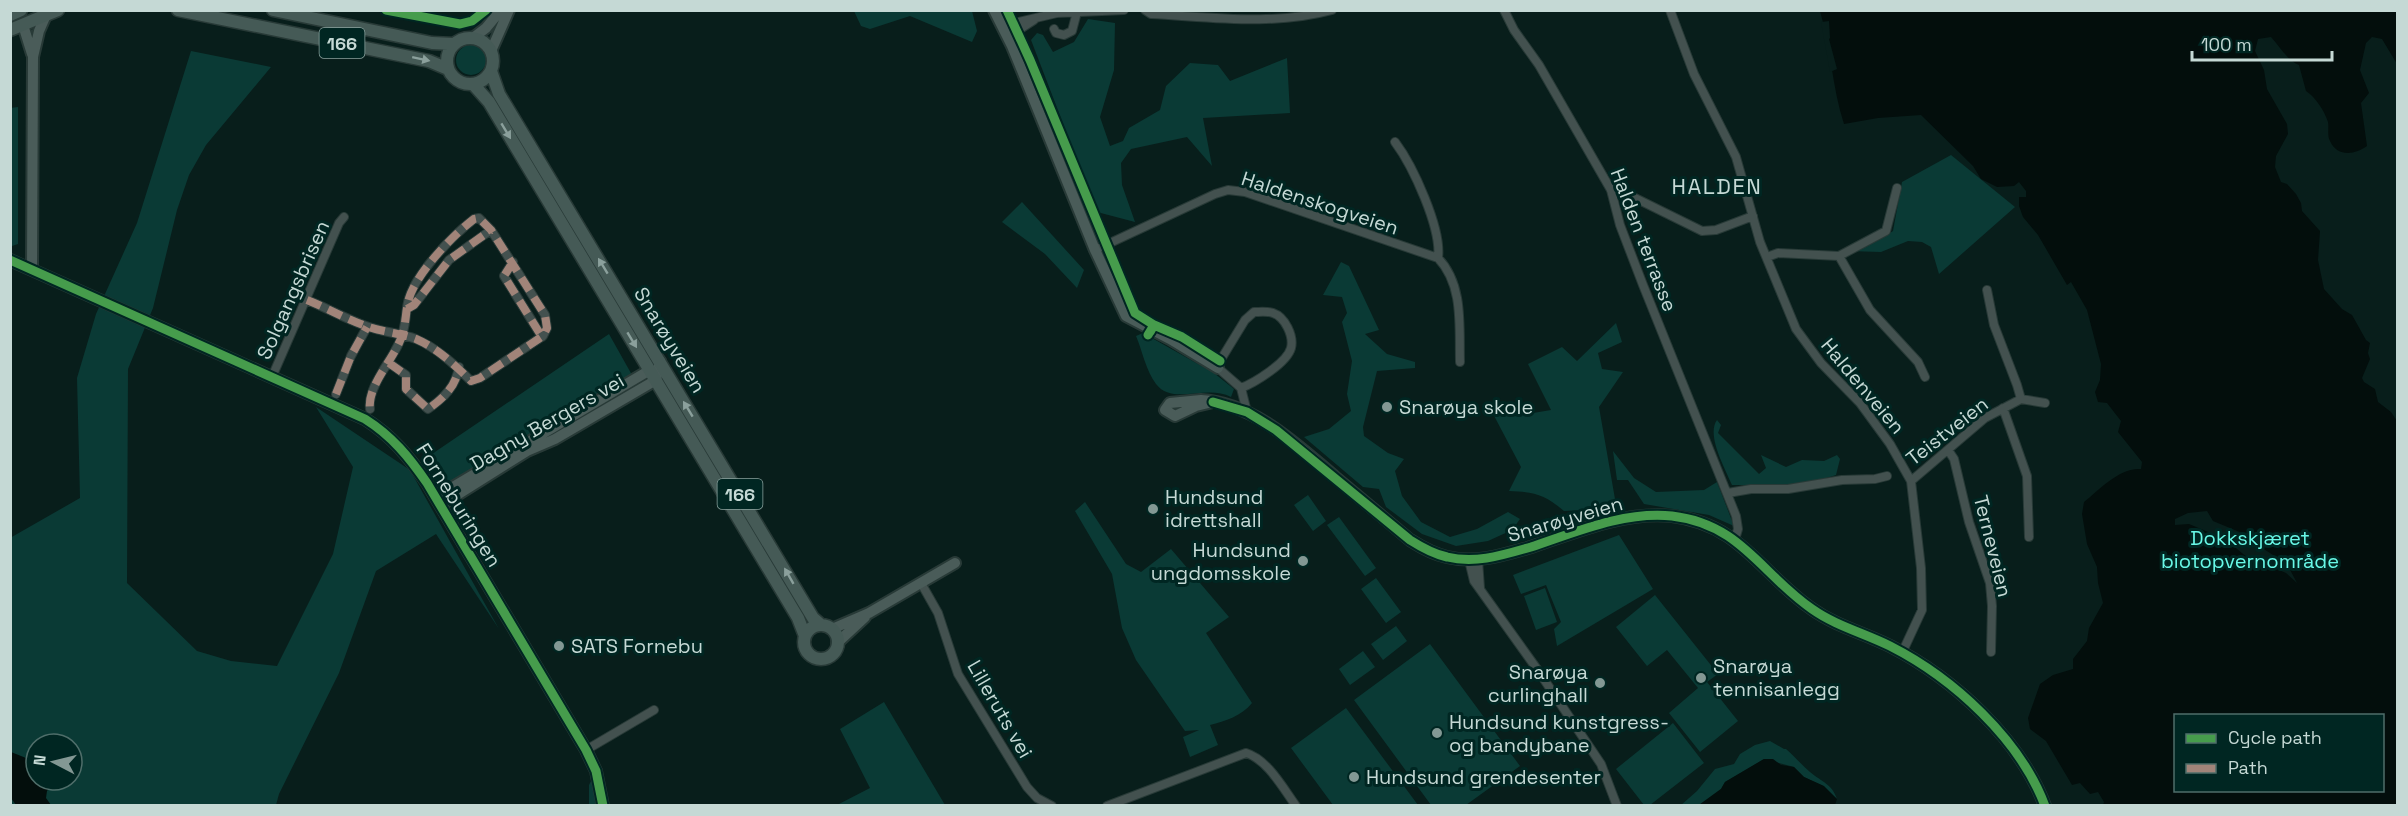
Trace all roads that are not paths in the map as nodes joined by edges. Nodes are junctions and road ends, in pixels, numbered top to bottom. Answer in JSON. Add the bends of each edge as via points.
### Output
{"nodes":[{"id":1,"x":21,"y":10,"type":"edge"},
{"id":2,"x":58,"y":10,"type":"edge"},
{"id":3,"x":178,"y":10,"type":"edge"},
{"id":4,"x":273,"y":10,"type":"edge"},
{"id":5,"x":501,"y":10,"type":"edge"},
{"id":6,"x":509,"y":10,"type":"edge"},
{"id":7,"x":994,"y":10,"type":"edge"},
{"id":8,"x":1124,"y":10,"type":"edge"},
{"id":9,"x":1145,"y":10,"type":"edge"},
{"id":10,"x":1332,"y":10,"type":"edge"},
{"id":11,"x":1504,"y":10,"type":"edge"},
{"id":12,"x":1670,"y":10,"type":"edge"},
{"id":13,"x":1077,"y":12,"type":"junction"},
{"id":14,"x":10,"y":15,"type":"edge"},
{"id":15,"x":46,"y":15,"type":"junction"},
{"id":16,"x":1035,"y":20,"type":"junction"},
{"id":17,"x":23,"y":25,"type":"junction"},
{"id":18,"x":1002,"y":26,"type":"junction"},
{"id":19,"x":1054,"y":29,"type":"dead end"},
{"id":20,"x":10,"y":30,"type":"edge"},
{"id":21,"x":1008,"y":37,"type":"junction"},
{"id":22,"x":473,"y":38,"type":"junction"},
{"id":23,"x":454,"y":44,"type":"junction"},
{"id":24,"x":491,"y":51,"type":"junction"},
{"id":25,"x":33,"y":57,"type":"junction"},
{"id":26,"x":448,"y":69,"type":"junction"},
{"id":27,"x":491,"y":71,"type":"junction"},
{"id":28,"x":473,"y":84,"type":"junction"},
{"id":29,"x":1395,"y":142,"type":"dead end"},
{"id":30,"x":1897,"y":188,"type":"dead end"},
{"id":31,"x":1611,"y":190,"type":"junction"},
{"id":32,"x":1753,"y":216,"type":"junction"},
{"id":33,"x":344,"y":217,"type":"dead end"},
{"id":34,"x":491,"y":230,"type":"junction"},
{"id":35,"x":1095,"y":250,"type":"junction"},
{"id":36,"x":1839,"y":256,"type":"junction"},
{"id":37,"x":1767,"y":257,"type":"junction"},
{"id":38,"x":1438,"y":258,"type":"junction"},
{"id":39,"x":10,"y":260,"type":"edge"},
{"id":40,"x":513,"y":262,"type":"junction"},
{"id":41,"x":33,"y":269,"type":"junction"},
{"id":42,"x":1987,"y":290,"type":"dead end"},
{"id":43,"x":307,"y":300,"type":"junction"},
{"id":44,"x":407,"y":309,"type":"junction"},
{"id":45,"x":367,"y":327,"type":"junction"},
{"id":46,"x":403,"y":337,"type":"junction"},
{"id":47,"x":542,"y":337,"type":"junction"},
{"id":48,"x":660,"y":362,"type":"junction"},
{"id":49,"x":1460,"y":362,"type":"dead end"},
{"id":50,"x":389,"y":363,"type":"junction"},
{"id":51,"x":459,"y":367,"type":"junction"},
{"id":52,"x":1218,"y":368,"type":"junction"},
{"id":53,"x":653,"y":375,"type":"junction"},
{"id":54,"x":272,"y":377,"type":"junction"},
{"id":55,"x":1925,"y":377,"type":"dead end"},
{"id":56,"x":1241,"y":388,"type":"junction"},
{"id":57,"x":336,"y":394,"type":"dead end"},
{"id":58,"x":2021,"y":399,"type":"junction"},
{"id":59,"x":2045,"y":403,"type":"dead end"},
{"id":60,"x":1179,"y":407,"type":"dead end"},
{"id":61,"x":2003,"y":408,"type":"junction"},
{"id":62,"x":370,"y":409,"type":"dead end"},
{"id":63,"x":1247,"y":412,"type":"junction"},
{"id":64,"x":1948,"y":450,"type":"junction"},
{"id":65,"x":1887,"y":476,"type":"dead end"},
{"id":66,"x":1911,"y":481,"type":"junction"},
{"id":67,"x":1728,"y":493,"type":"junction"},
{"id":68,"x":438,"y":501,"type":"junction"},
{"id":69,"x":2029,"y":537,"type":"dead end"},
{"id":70,"x":1735,"y":539,"type":"junction"},
{"id":71,"x":1473,"y":560,"type":"junction"},
{"id":72,"x":955,"y":562,"type":"dead end"},
{"id":73,"x":921,"y":583,"type":"junction"},
{"id":74,"x":869,"y":613,"type":"junction"},
{"id":75,"x":826,"y":627,"type":"junction"},
{"id":76,"x":805,"y":636,"type":"junction"},
{"id":77,"x":837,"y":643,"type":"junction"},
{"id":78,"x":1902,"y":652,"type":"junction"},
{"id":79,"x":1991,"y":652,"type":"dead end"},
{"id":80,"x":654,"y":710,"type":"dead end"},
{"id":81,"x":586,"y":750,"type":"junction"},
{"id":82,"x":603,"y":806,"type":"edge"},
{"id":83,"x":1053,"y":806,"type":"edge"},
{"id":84,"x":1107,"y":806,"type":"edge"},
{"id":85,"x":1296,"y":806,"type":"edge"},
{"id":86,"x":1617,"y":806,"type":"edge"},
{"id":87,"x":2045,"y":806,"type":"edge"}],
"edges":[{"from":1,"to":14,"type":"main road"},
{"from":2,"to":15,"type":"main road"},
{"from":3,"to":26,"type":"main road","number":"166","one_way":true,"via":[[429,61]]},
{"from":4,"to":23,"type":"main road","number":"166","via":[[432,43]]},
{"from":5,"to":22,"type":"street"},
{"from":6,"to":24,"type":"street"},
{"from":7,"to":18,"type":"street"},
{"from":8,"to":13,"type":"street"},
{"from":9,"to":10,"type":"street","via":[[1151,14],[1274,20]]},
{"from":11,"to":31,"type":"street","name":"Halden terrasse"},
{"from":12,"to":32,"type":"street","name":"Haldenveien","via":[[1694,74],[1736,157]]},
{"from":13,"to":16,"type":"street"},
{"from":13,"to":19,"type":"street","via":[[1072,31],[1064,35]]},
{"from":15,"to":17,"type":"main road"},
{"from":15,"to":25,"type":"street"},
{"from":16,"to":18,"type":"street"},
{"from":16,"to":21,"type":"street"},
{"from":17,"to":20,"type":"main road"},
{"from":17,"to":25,"type":"street"},
{"from":18,"to":21,"type":"street"},
{"from":21,"to":35,"type":"street"},
{"from":22,"to":23,"type":"main road","number":"166"},
{"from":22,"to":24,"type":"main road"},
{"from":23,"to":26,"type":"main road","via":[[447,58]]},
{"from":24,"to":27,"type":"main road","number":"166"},
{"from":25,"to":41,"type":"street"},
{"from":26,"to":28,"type":"main road","number":"166","via":[[456,79]]},
{"from":27,"to":28,"type":"main road"},
{"from":48,"to":27,"type":"main road","name":"Snarøyveien","number":"166","one_way":true,"via":[[499,94]]},
{"from":28,"to":53,"type":"main road","name":"Snarøyveien","number":"166","one_way":true,"via":[[489,102]]},
{"from":29,"to":38,"type":"street","name":"Haldenskogveien","via":[[1408,160],[1424,198],[1439,246]]},
{"from":30,"to":36,"type":"street","via":[[1886,231]]},
{"from":31,"to":32,"type":"street","via":[[1702,231]]},
{"from":31,"to":67,"type":"street","name":"Halden terrasse","via":[[1620,225]]},
{"from":32,"to":37,"type":"street","name":"Haldenveien"},
{"from":33,"to":43,"type":"street","name":"Solgangsbrisen"},
{"from":34,"to":40,"type":"street"},
{"from":34,"to":44,"type":"street","via":[[449,260]]},
{"from":34,"to":44,"type":"street","via":[[479,218],[467,224],[421,276]]},
{"from":35,"to":38,"type":"street","name":"Haldenskogveien","via":[[1228,190],[1245,192]]},
{"from":35,"to":52,"type":"street","via":[[1125,316]]},
{"from":36,"to":37,"type":"street","via":[[1778,253]]},
{"from":36,"to":55,"type":"street","via":[[1870,310],[1918,362]]},
{"from":37,"to":66,"type":"street","name":"Haldenveien","via":[[1796,329],[1821,363],[1860,403]]},
{"from":38,"to":49,"type":"street","name":"Haldenskogveien","via":[[1448,268],[1458,300]]},
{"from":39,"to":41,"type":"street","name":"Forneburingen"},
{"from":40,"to":47,"type":"street","via":[[545,315],[547,328]]},
{"from":40,"to":47,"type":"street","via":[[504,276]]},
{"from":41,"to":54,"type":"street","name":"Forneburingen"},
{"from":42,"to":58,"type":"street","via":[[1994,325]]},
{"from":43,"to":45,"type":"street"},
{"from":43,"to":54,"type":"street","name":"Solgangsbrisen"},
{"from":44,"to":46,"type":"street"},
{"from":45,"to":46,"type":"street"},
{"from":45,"to":57,"type":"street"},
{"from":46,"to":50,"type":"street"},
{"from":46,"to":51,"type":"street","via":[[425,344]]},
{"from":47,"to":51,"type":"street","via":[[475,381]]},
{"from":48,"to":53,"type":"street","name":"Dagny Bergers vei"},
{"from":75,"to":48,"type":"main road","name":"Snarøyveien","number":"166","one_way":true,"via":[[813,618]]},
{"from":50,"to":51,"type":"street","via":[[406,375],[406,389],[428,409],[456,381]]},
{"from":50,"to":62,"type":"street","via":[[378,377]]},
{"from":52,"to":56,"type":"street"},
{"from":52,"to":56,"type":"street","via":[[1231,341],[1254,312],[1273,313],[1285,322],[1291,349],[1257,382]]},
{"from":53,"to":68,"type":"street","name":"Dagny Bergers vei"},
{"from":53,"to":76,"type":"main road","name":"Snarøyveien","number":"166","via":[[798,618]]},
{"from":54,"to":68,"type":"street","name":"Forneburingen","via":[[365,419],[386,433],[413,462]]},
{"from":56,"to":63,"type":"street"},
{"from":58,"to":59,"type":"street"},
{"from":58,"to":61,"type":"street","name":"Teistveien"},
{"from":60,"to":63,"type":"street","name":"Snarøyveien","via":[[1205,402]]},
{"from":61,"to":64,"type":"street","name":"Teistveien"},
{"from":61,"to":69,"type":"street","name":"Teistveien","via":[[2026,476]]},
{"from":63,"to":71,"type":"street","name":"Snarøyveien","via":[[1293,442],[1410,540],[1435,553]]},
{"from":64,"to":66,"type":"street","name":"Teistveien"},
{"from":64,"to":79,"type":"street","name":"Terneveien","via":[[1954,459],[1969,522],[1990,583]]},
{"from":65,"to":67,"type":"street"},
{"from":66,"to":78,"type":"street","name":"Haldenveien","via":[[1923,592],[1922,610]]},
{"from":67,"to":70,"type":"street","name":"Halden terrasse","via":[[1738,524]]},
{"from":68,"to":81,"type":"street","name":"Forneburingen"},
{"from":70,"to":71,"type":"street","name":"Snarøyveien","via":[[1687,519],[1644,516]]},
{"from":70,"to":78,"type":"street","name":"Snarøyveien","via":[[1812,609]]},
{"from":71,"to":86,"type":"street","via":[[1471,576],[1587,742]]},
{"from":72,"to":73,"type":"street"},
{"from":73,"to":74,"type":"street"},
{"from":73,"to":83,"type":"street","name":"Lilleruts vei","via":[[947,633],[950,653],[963,681],[1027,787]]},
{"from":74,"to":75,"type":"street"},
{"from":74,"to":77,"type":"street"},
{"from":75,"to":76,"type":"main road","via":[[809,629]]},
{"from":75,"to":77,"type":"main road","number":"166","via":[[836,634]]},
{"from":76,"to":77,"type":"main road","number":"166","via":[[805,647],[815,657],[830,656]]},
{"from":78,"to":87,"type":"street","name":"Snarøyveien","via":[[1947,682],[1997,731],[2025,765]]},
{"from":80,"to":81,"type":"street"},
{"from":81,"to":82,"type":"street","name":"Forneburingen","via":[[596,771]]},
{"from":84,"to":85,"type":"street","via":[[1246,753],[1255,755]]}]}
